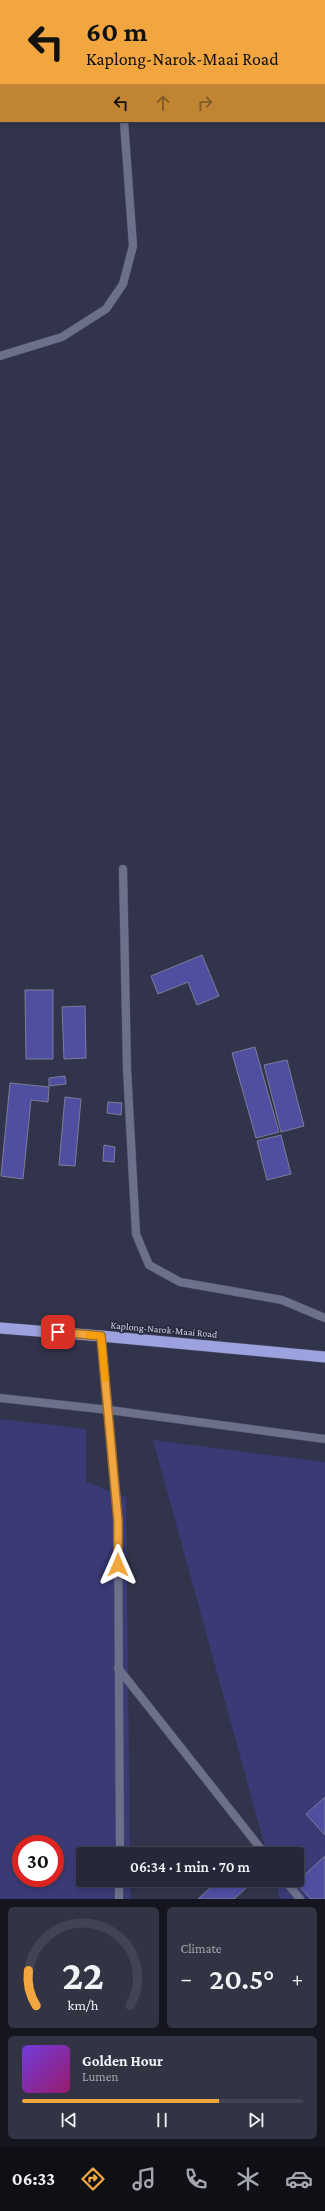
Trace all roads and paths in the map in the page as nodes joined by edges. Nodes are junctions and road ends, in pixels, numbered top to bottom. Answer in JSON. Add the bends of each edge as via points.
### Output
{"nodes":[{"id":1,"x":124,"y":122,"type":"edge"},
{"id":2,"x":0,"y":356,"type":"edge"},
{"id":3,"x":123,"y":869,"type":"dead end"},
{"id":4,"x":325,"y":1318,"type":"edge"},
{"id":5,"x":0,"y":1328,"type":"edge"},
{"id":6,"x":101,"y":1336,"type":"junction"},
{"id":7,"x":325,"y":1357,"type":"edge"},
{"id":8,"x":0,"y":1398,"type":"edge"},
{"id":9,"x":109,"y":1410,"type":"junction"},
{"id":10,"x":325,"y":1439,"type":"edge"},
{"id":11,"x":118,"y":1668,"type":"junction"},
{"id":12,"x":120,"y":1847,"type":"edge"},
{"id":13,"x":259,"y":1847,"type":"edge"},
{"id":14,"x":119,"y":1887,"type":"edge"},
{"id":15,"x":291,"y":1887,"type":"edge"},
{"id":16,"x":119,"y":1899,"type":"edge"},
{"id":17,"x":300,"y":1899,"type":"edge"}],
"edges":[{"from":1,"to":2,"type":"street","via":[[133,246],[123,284],[106,309],[62,337]]},
{"from":3,"to":4,"type":"street","via":[[127,1069],[136,1234],[150,1265],[180,1282],[282,1300]]},
{"from":5,"to":6,"type":"highway","name":"Kaplong-Narok-Maai Road"},
{"from":6,"to":7,"type":"highway","name":"Kaplong-Narok-Maai Road"},
{"from":6,"to":9,"type":"street"},
{"from":8,"to":9,"type":"street"},
{"from":9,"to":10,"type":"street"},
{"from":9,"to":11,"type":"street","via":[[118,1521]]},
{"from":11,"to":12,"type":"street"},
{"from":11,"to":13,"type":"street"},
{"from":14,"to":16,"type":"street"},
{"from":15,"to":17,"type":"street"}]}
